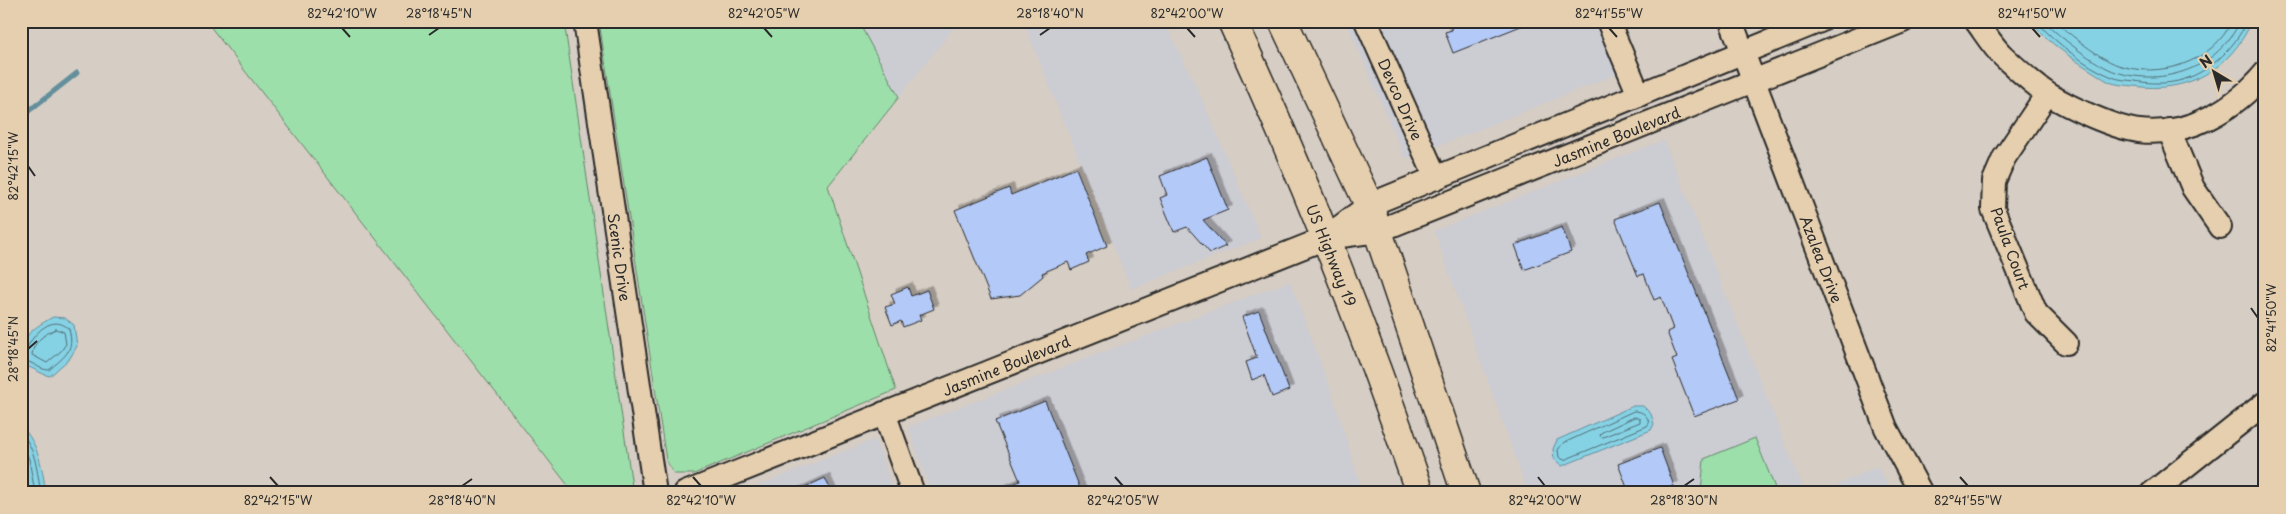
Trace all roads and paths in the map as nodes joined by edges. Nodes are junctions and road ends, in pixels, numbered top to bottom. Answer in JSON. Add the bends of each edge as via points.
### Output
{"nodes":[{"id":1,"x":585,"y":21,"type":"edge"},
{"id":2,"x":1232,"y":21,"type":"edge"},
{"id":3,"x":1283,"y":21,"type":"edge"},
{"id":4,"x":1366,"y":21,"type":"edge"},
{"id":5,"x":1608,"y":21,"type":"edge"},
{"id":6,"x":1731,"y":21,"type":"edge"},
{"id":7,"x":1820,"y":21,"type":"edge"},
{"id":8,"x":1903,"y":21,"type":"edge"},
{"id":9,"x":1976,"y":21,"type":"edge"},
{"id":10,"x":1744,"y":52,"type":"junction"},
{"id":11,"x":2265,"y":73,"type":"edge"},
{"id":12,"x":1755,"y":81,"type":"junction"},
{"id":13,"x":2047,"y":94,"type":"junction"},
{"id":14,"x":1639,"y":95,"type":"junction"},
{"id":15,"x":1559,"y":127,"type":"junction"},
{"id":16,"x":2169,"y":130,"type":"junction"},
{"id":17,"x":1570,"y":154,"type":"junction"},
{"id":18,"x":1436,"y":178,"type":"junction"},
{"id":19,"x":1369,"y":205,"type":"junction"},
{"id":20,"x":2220,"y":227,"type":"dead end"},
{"id":21,"x":1378,"y":231,"type":"junction"},
{"id":22,"x":1326,"y":238,"type":"junction"},
{"id":23,"x":2066,"y":344,"type":"dead end"},
{"id":24,"x":2265,"y":403,"type":"edge"},
{"id":25,"x":884,"y":414,"type":"junction"},
{"id":26,"x":655,"y":493,"type":"edge"},
{"id":27,"x":686,"y":493,"type":"edge"},
{"id":28,"x":913,"y":493,"type":"edge"},
{"id":29,"x":1420,"y":493,"type":"edge"},
{"id":30,"x":1466,"y":493,"type":"edge"},
{"id":31,"x":1921,"y":493,"type":"edge"},
{"id":32,"x":2152,"y":493,"type":"edge"}],
"edges":[{"from":1,"to":26,"type":"street","name":"Scenic Drive"},
{"from":2,"to":22,"type":"highway","name":"US Highway 19"},
{"from":3,"to":19,"type":"highway"},
{"from":4,"to":18,"type":"street","name":"Devco Drive"},
{"from":5,"to":14,"type":"street"},
{"from":6,"to":10,"type":"street","name":"Azalea Drive"},
{"from":7,"to":10,"type":"street","name":"Jasmine Boulevard"},
{"from":8,"to":12,"type":"street","name":"Jasmine Boulevard"},
{"from":9,"to":13,"type":"street","via":[[2003,56]]},
{"from":10,"to":12,"type":"street","name":"Azalea Drive"},
{"from":10,"to":14,"type":"street","name":"Jasmine Boulevard"},
{"from":11,"to":16,"type":"street","via":[[2233,104],[2204,121]]},
{"from":12,"to":17,"type":"street","name":"Jasmine Boulevard"},
{"from":12,"to":31,"type":"street","name":"Azalea Drive","via":[[1886,428]]},
{"from":13,"to":16,"type":"street","via":[[2112,125],[2140,131]]},
{"from":13,"to":23,"type":"street","name":"Paula Court","via":[[2004,158],[1994,181],[1993,209],[2036,313]]},
{"from":14,"to":15,"type":"street","name":"Jasmine Boulevard"},
{"from":15,"to":17,"type":"street"},
{"from":15,"to":18,"type":"street","name":"Jasmine Boulevard"},
{"from":16,"to":20,"type":"street","via":[[2193,188]]},
{"from":17,"to":21,"type":"street","name":"Jasmine Boulevard"},
{"from":18,"to":19,"type":"street","name":"Jasmine Boulevard"},
{"from":19,"to":21,"type":"highway"},
{"from":19,"to":22,"type":"street","name":"Jasmine Boulevard"},
{"from":21,"to":22,"type":"street","name":"Jasmine Boulevard"},
{"from":21,"to":30,"type":"highway"},
{"from":22,"to":25,"type":"street","name":"Jasmine Boulevard"},
{"from":22,"to":29,"type":"highway","name":"US Highway 19","via":[[1387,396]]},
{"from":24,"to":32,"type":"street"},
{"from":25,"to":27,"type":"street","name":"Jasmine Boulevard"},
{"from":25,"to":28,"type":"street"}]}
